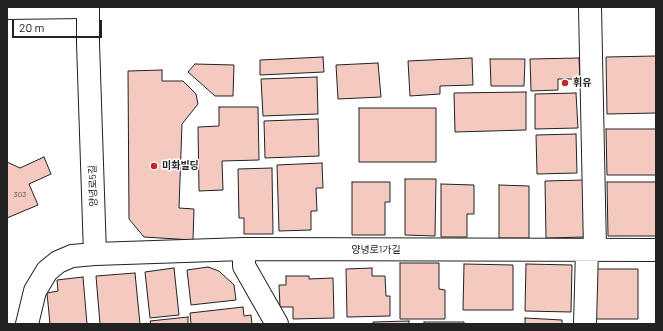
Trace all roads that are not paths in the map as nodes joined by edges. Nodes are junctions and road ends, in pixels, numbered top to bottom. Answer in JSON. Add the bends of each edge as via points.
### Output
{"nodes":[{"id":1,"x":83,"y":7,"type":"edge"},
{"id":2,"x":88,"y":7,"type":"edge"},
{"id":3,"x":590,"y":7,"type":"edge"},
{"id":4,"x":7,"y":8,"type":"edge"},
{"id":5,"x":244,"y":249,"type":"junction"},
{"id":6,"x":591,"y":250,"type":"junction"},
{"id":7,"x":656,"y":250,"type":"edge"},
{"id":8,"x":95,"y":254,"type":"junction"},
{"id":9,"x":26,"y":324,"type":"edge"},
{"id":10,"x":277,"y":324,"type":"edge"},
{"id":11,"x":585,"y":324,"type":"edge"}],
"edges":[{"from":1,"to":4,"type":"street"},
{"from":2,"to":8,"type":"street","name":"양녕로5길"},
{"from":3,"to":6,"type":"street"},
{"from":5,"to":6,"type":"street","name":"양녕로1가길"},
{"from":5,"to":8,"type":"street","name":"양녕로1가길"},
{"from":5,"to":10,"type":"street","via":[[244,266]]},
{"from":6,"to":7,"type":"street","name":"양녕로1가길"},
{"from":6,"to":11,"type":"street"},
{"from":8,"to":9,"type":"street","via":[[72,256],[58,262],[47,271],[35,291]]}]}
